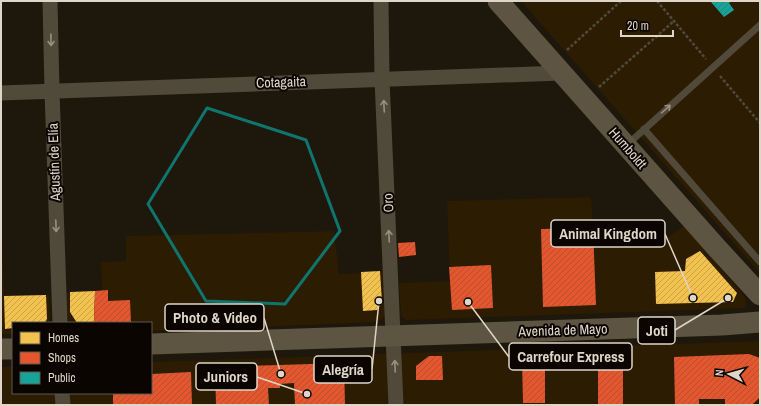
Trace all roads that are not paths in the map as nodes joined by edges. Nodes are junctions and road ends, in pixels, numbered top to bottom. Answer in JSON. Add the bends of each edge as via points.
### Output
{"nodes":[{"id":1,"x":50,"y":1,"type":"edge"},
{"id":2,"x":381,"y":1,"type":"edge"},
{"id":3,"x":498,"y":1,"type":"edge"},
{"id":4,"x":760,"y":25,"type":"edge"},
{"id":5,"x":557,"y":68,"type":"junction"},
{"id":6,"x":382,"y":79,"type":"junction"},
{"id":7,"x":52,"y":91,"type":"junction"},
{"id":8,"x":1,"y":93,"type":"edge"},
{"id":9,"x":644,"y":129,"type":"junction"},
{"id":10,"x":626,"y":146,"type":"junction"},
{"id":11,"x":760,"y":262,"type":"edge"},
{"id":12,"x":760,"y":294,"type":"edge"},
{"id":13,"x":60,"y":322,"type":"edge"},
{"id":14,"x":760,"y":322,"type":"edge"},
{"id":15,"x":394,"y":336,"type":"junction"},
{"id":16,"x":152,"y":344,"type":"edge"},
{"id":17,"x":1,"y":349,"type":"edge"},
{"id":18,"x":12,"y":349,"type":"edge"},
{"id":19,"x":62,"y":394,"type":"edge"},
{"id":20,"x":63,"y":405,"type":"edge"},
{"id":21,"x":396,"y":405,"type":"edge"}],
"edges":[{"from":1,"to":7,"type":"street","name":"Agustín de Elía","one_way":true},
{"from":2,"to":6,"type":"street","name":"Oro"},
{"from":3,"to":5,"type":"main road","name":"Humboldt"},
{"from":9,"to":4,"type":"lane","one_way":true},
{"from":5,"to":6,"type":"street","name":"Cotagaita"},
{"from":5,"to":10,"type":"main road","name":"Humboldt"},
{"from":6,"to":7,"type":"street","name":"Cotagaita"},
{"from":15,"to":6,"type":"street","name":"Oro","one_way":true},
{"from":7,"to":8,"type":"street","name":"Cotagaita"},
{"from":7,"to":13,"type":"street","name":"Agustín de Elía","one_way":true},
{"from":9,"to":10,"type":"lane"},
{"from":9,"to":11,"type":"lane"},
{"from":10,"to":12,"type":"main road","name":"Humboldt"},
{"from":14,"to":15,"type":"main road","name":"Avenida de Mayo"},
{"from":15,"to":16,"type":"main road","name":"Avenida de Mayo"},
{"from":21,"to":15,"type":"street","name":"Oro","one_way":true},
{"from":17,"to":18,"type":"main road"},
{"from":19,"to":20,"type":"street"}]}
